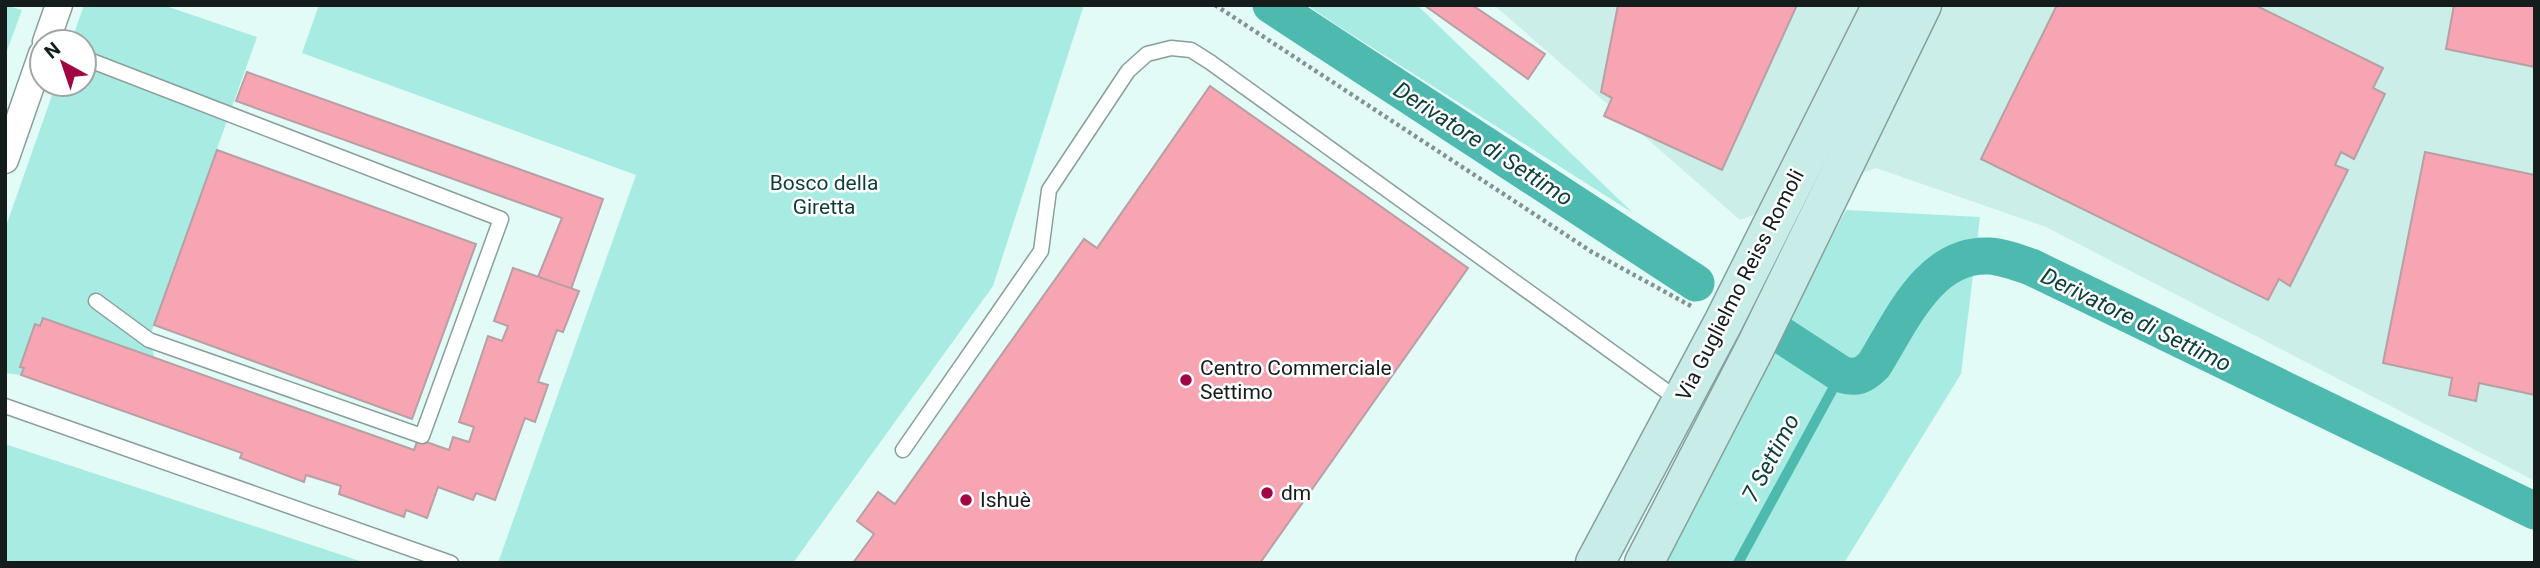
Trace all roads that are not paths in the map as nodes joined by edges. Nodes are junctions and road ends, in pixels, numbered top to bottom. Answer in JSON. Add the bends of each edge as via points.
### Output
{"nodes":[{"id":1,"x":59,"y":5,"type":"edge"},
{"id":2,"x":1882,"y":5,"type":"edge"},
{"id":3,"x":1922,"y":5,"type":"edge"},
{"id":4,"x":51,"y":28,"type":"edge"},
{"id":5,"x":98,"y":63,"type":"edge"},
{"id":6,"x":28,"y":94,"type":"edge"},
{"id":7,"x":5,"y":160,"type":"edge"},
{"id":8,"x":96,"y":301,"type":"dead end"},
{"id":9,"x":1681,"y":401,"type":"junction"},
{"id":10,"x":5,"y":406,"type":"edge"},
{"id":11,"x":903,"y":450,"type":"dead end"},
{"id":12,"x":450,"y":563,"type":"edge"},
{"id":13,"x":1595,"y":563,"type":"edge"},
{"id":14,"x":1635,"y":563,"type":"edge"},
{"id":15,"x":1644,"y":563,"type":"edge"}],
"edges":[{"from":1,"to":4,"type":"street"},
{"from":2,"to":9,"type":"street","name":"Via Guglielmo Reiss Romoli"},
{"from":3,"to":15,"type":"street","name":"Via Guglielmo Reiss Romoli"},
{"from":5,"to":8,"type":"lane","via":[[501,219],[422,436],[149,340]]},
{"from":6,"to":7,"type":"street"},
{"from":9,"to":11,"type":"lane","via":[[1210,62],[1191,50],[1171,48],[1147,54],[1128,71],[1084,136],[1049,190],[1041,251]]},
{"from":9,"to":13,"type":"street","name":"Via Guglielmo Reiss Romoli"},
{"from":9,"to":14,"type":"street","via":[[1693,416],[1691,431],[1643,519]]},
{"from":10,"to":12,"type":"lane"}]}
